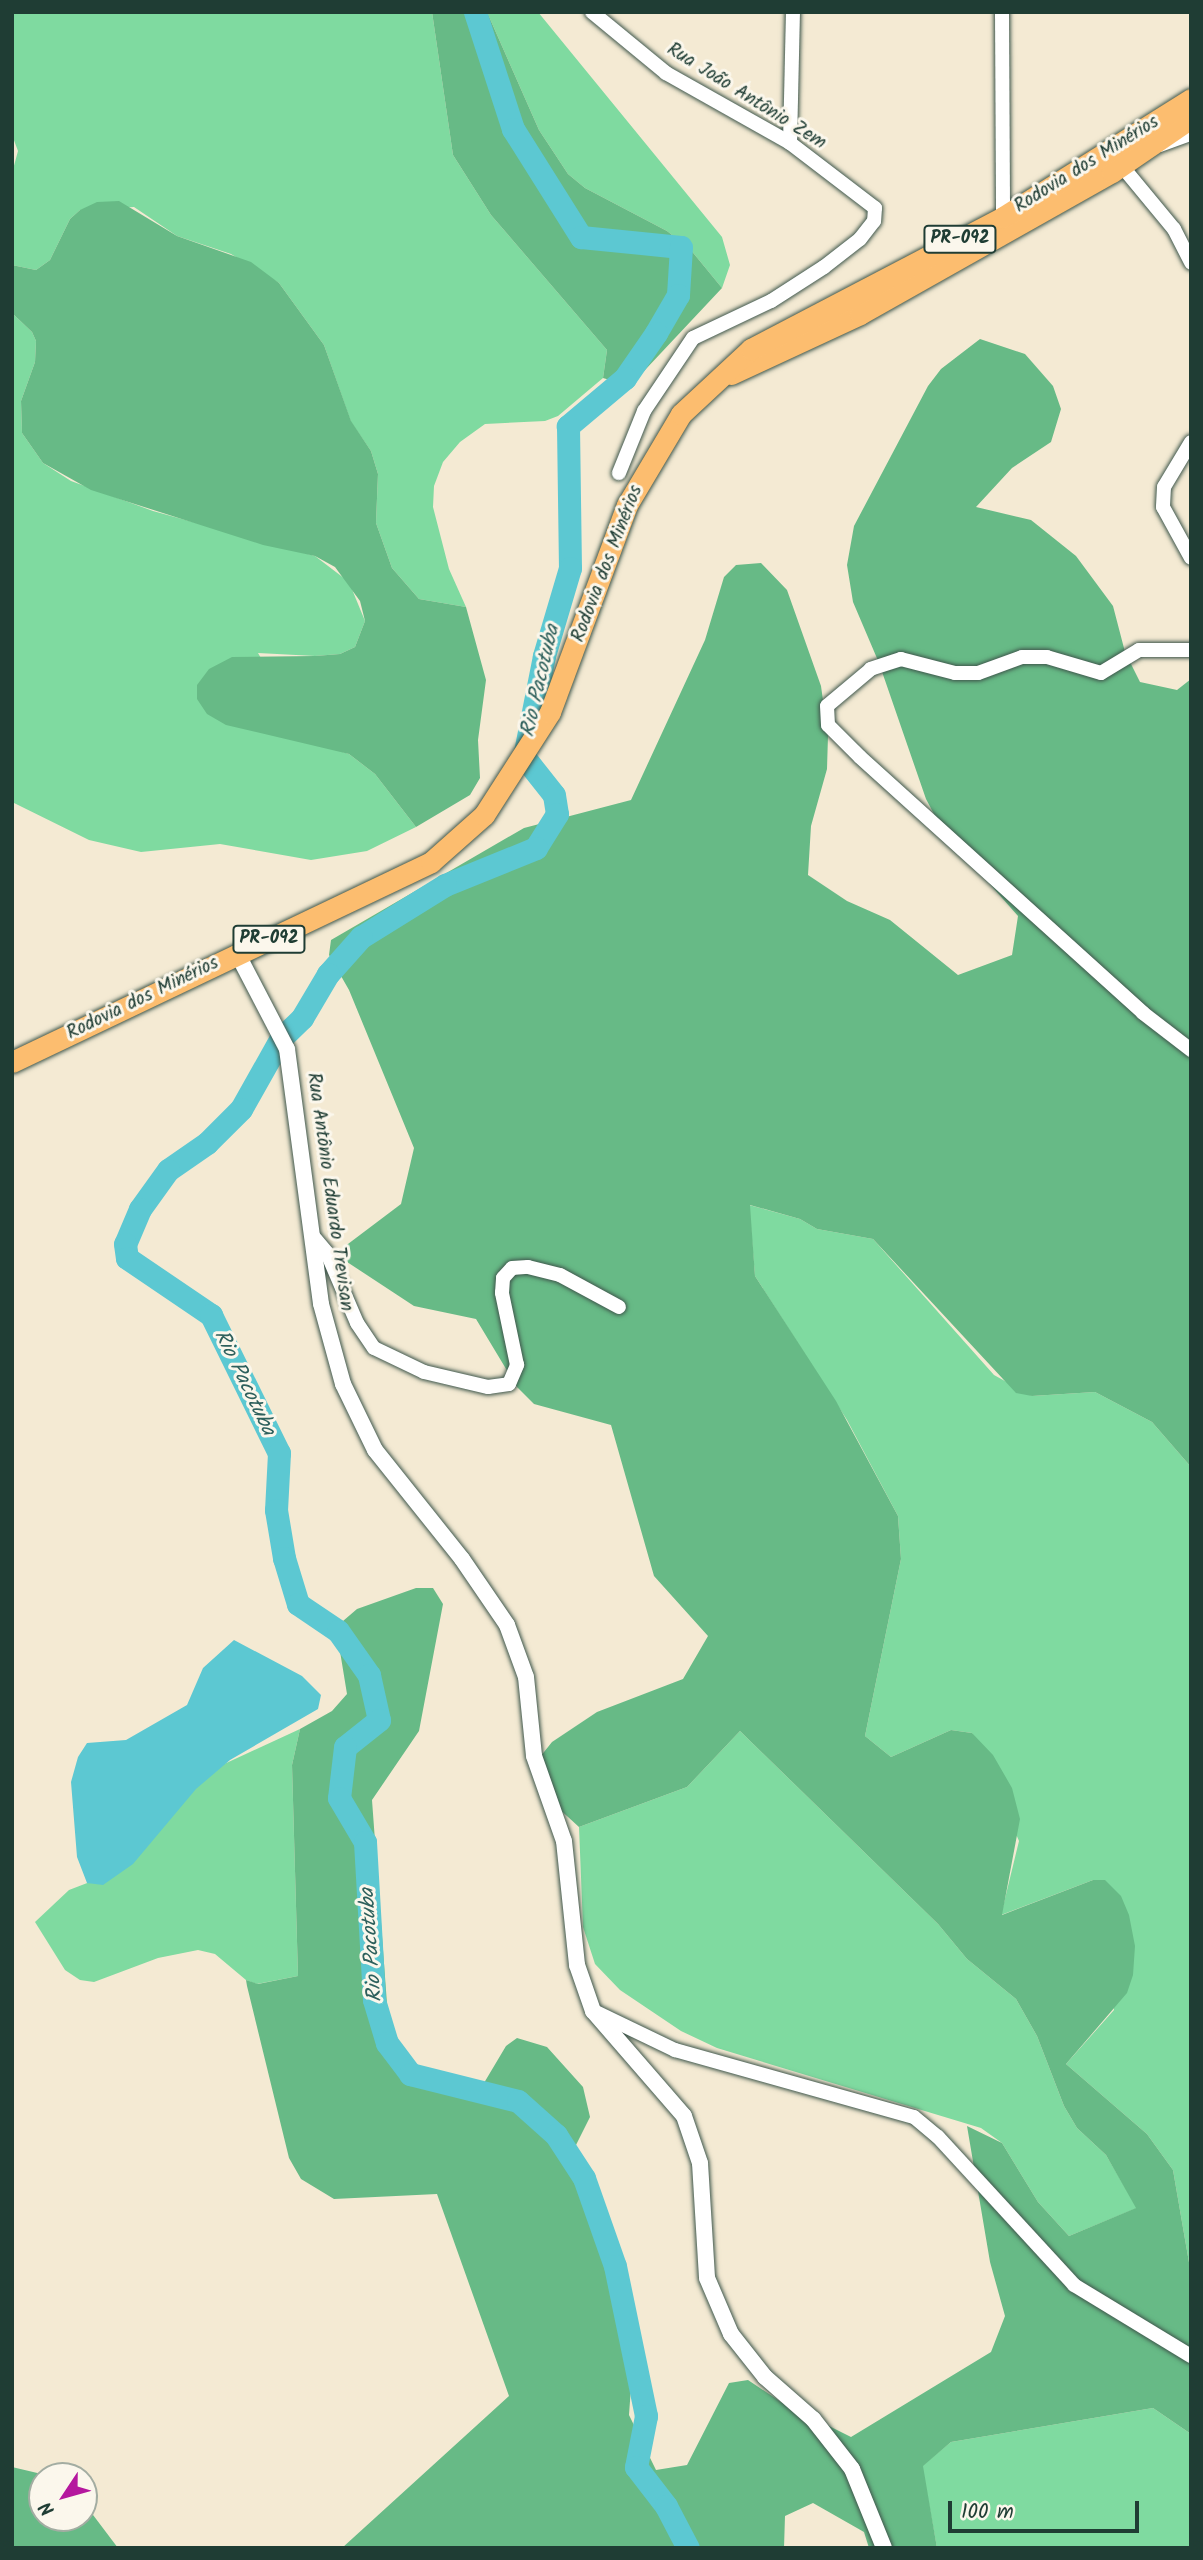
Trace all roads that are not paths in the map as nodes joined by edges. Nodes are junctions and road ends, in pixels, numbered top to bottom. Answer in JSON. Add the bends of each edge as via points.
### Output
{"nodes":[{"id":1,"x":592,"y":12,"type":"edge"},
{"id":2,"x":793,"y":12,"type":"edge"},
{"id":3,"x":1002,"y":12,"type":"edge"},
{"id":4,"x":1191,"y":99,"type":"edge"},
{"id":5,"x":1191,"y":118,"type":"edge"},
{"id":6,"x":1191,"y":134,"type":"edge"},
{"id":7,"x":790,"y":143,"type":"junction"},
{"id":8,"x":1149,"y":147,"type":"junction"},
{"id":9,"x":1121,"y":165,"type":"junction"},
{"id":10,"x":1003,"y":216,"type":"junction"},
{"id":11,"x":1191,"y":263,"type":"edge"},
{"id":12,"x":729,"y":374,"type":"junction"},
{"id":13,"x":1191,"y":442,"type":"edge"},
{"id":14,"x":619,"y":473,"type":"dead end"},
{"id":15,"x":1191,"y":558,"type":"edge"},
{"id":16,"x":1191,"y":650,"type":"edge"},
{"id":17,"x":237,"y":953,"type":"junction"},
{"id":18,"x":1191,"y":1050,"type":"edge"},
{"id":19,"x":12,"y":1062,"type":"edge"},
{"id":20,"x":312,"y":1235,"type":"junction"},
{"id":21,"x":619,"y":1307,"type":"dead end"},
{"id":22,"x":593,"y":2011,"type":"junction"},
{"id":23,"x":1191,"y":2356,"type":"edge"},
{"id":24,"x":884,"y":2548,"type":"edge"}],
"edges":[{"from":1,"to":7,"type":"street","name":"Rua João Antônio Zem","via":[[666,73]]},
{"from":2,"to":7,"type":"street"},
{"from":3,"to":10,"type":"street"},
{"from":4,"to":10,"type":"main road","name":"Rodovia dos Minérios","number":"PR-092"},
{"from":5,"to":8,"type":"main road","name":"Rodovia dos Minérios","number":"PR-092"},
{"from":6,"to":8,"type":"street"},
{"from":7,"to":14,"type":"street","name":"Rua João Antônio Zem","via":[[864,197],[875,208],[874,221],[860,239],[824,267],[771,301],[693,338],[644,411]]},
{"from":8,"to":9,"type":"main road","name":"Rodovia dos Minérios","number":"PR-092"},
{"from":9,"to":11,"type":"street","via":[[1174,229]]},
{"from":9,"to":12,"type":"main road","name":"Rodovia dos Minérios","number":"PR-092","via":[[860,314],[755,366]]},
{"from":10,"to":12,"type":"main road","name":"Rodovia dos Minérios","number":"PR-092","via":[[751,349]]},
{"from":12,"to":17,"type":"main road","name":"Rodovia dos Minérios","number":"PR-092","via":[[681,414],[651,460],[627,505],[550,712],[484,815],[431,862]]},
{"from":13,"to":15,"type":"street","via":[[1164,487],[1163,507]]},
{"from":16,"to":18,"type":"street","via":[[1139,650],[1101,673],[1047,657],[1022,657],[978,673],[955,673],[901,659],[871,669],[827,706],[828,726],[860,757],[1143,1013]]},
{"from":17,"to":19,"type":"main road","name":"Rodovia dos Minérios","number":"PR-092"},
{"from":17,"to":20,"type":"street","name":"Rua Antônio Eduardo Trevisan","via":[[286,1049]]},
{"from":20,"to":21,"type":"street","via":[[327,1253],[357,1323],[374,1348],[424,1372],[475,1384],[500,1388],[514,1376],[516,1350],[502,1293],[503,1278],[512,1268],[560,1275]]},
{"from":20,"to":22,"type":"street","name":"Rua Antônio Eduardo Trevisan","via":[[321,1304],[343,1384],[370,1439],[507,1625],[526,1677],[534,1756],[564,1842],[577,1965]]},
{"from":22,"to":23,"type":"street","via":[[676,2050],[914,2117],[938,2137],[1074,2285]]},
{"from":22,"to":24,"type":"street","name":"Rua Antônio Eduardo Trevisan","via":[[684,2116],[700,2163],[707,2278],[731,2334],[765,2377],[813,2418],[852,2469]]}]}
